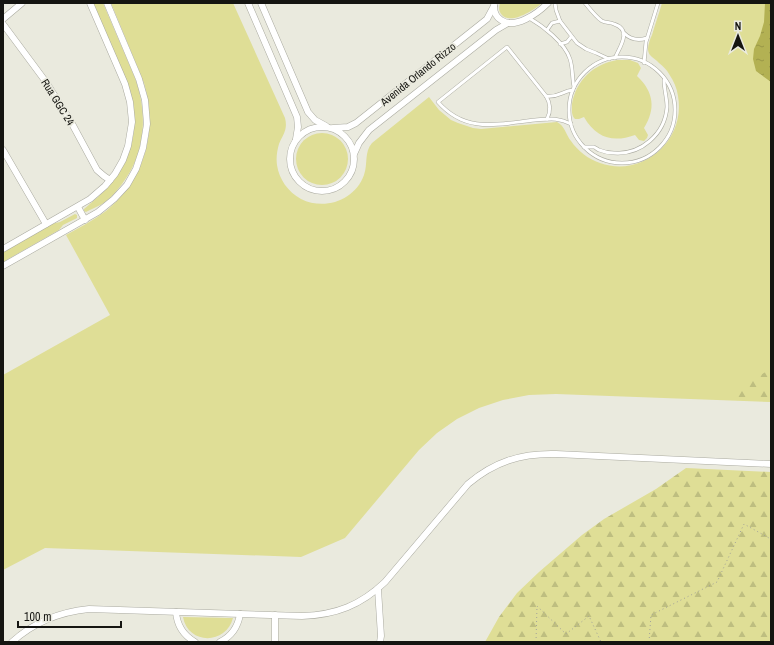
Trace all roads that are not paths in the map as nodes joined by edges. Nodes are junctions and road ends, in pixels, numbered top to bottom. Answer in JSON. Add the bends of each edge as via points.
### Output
{"nodes":[{"id":1,"x":22,"y":3,"type":"edge"},
{"id":2,"x":90,"y":3,"type":"edge"},
{"id":3,"x":107,"y":3,"type":"edge"},
{"id":4,"x":248,"y":3,"type":"edge"},
{"id":5,"x":261,"y":3,"type":"edge"},
{"id":6,"x":548,"y":3,"type":"edge"},
{"id":7,"x":555,"y":3,"type":"edge"},
{"id":8,"x":585,"y":3,"type":"edge"},
{"id":9,"x":658,"y":3,"type":"edge"},
{"id":10,"x":495,"y":5,"type":"edge"},
{"id":11,"x":3,"y":18,"type":"edge"},
{"id":12,"x":529,"y":18,"type":"junction"},
{"id":13,"x":560,"y":21,"type":"junction"},
{"id":14,"x":508,"y":23,"type":"junction"},
{"id":15,"x":3,"y":24,"type":"edge"},
{"id":16,"x":547,"y":30,"type":"junction"},
{"id":17,"x":624,"y":33,"type":"junction"},
{"id":18,"x":571,"y":37,"type":"junction"},
{"id":19,"x":647,"y":38,"type":"junction"},
{"id":20,"x":560,"y":44,"type":"junction"},
{"id":21,"x":615,"y":58,"type":"junction"},
{"id":22,"x":609,"y":59,"type":"junction"},
{"id":23,"x":644,"y":62,"type":"junction"},
{"id":24,"x":664,"y":79,"type":"junction"},
{"id":25,"x":573,"y":89,"type":"junction"},
{"id":26,"x":546,"y":96,"type":"junction"},
{"id":27,"x":547,"y":119,"type":"junction"},
{"id":28,"x":571,"y":124,"type":"junction"},
{"id":29,"x":330,"y":128,"type":"junction"},
{"id":30,"x":296,"y":139,"type":"junction"},
{"id":31,"x":584,"y":147,"type":"junction"},
{"id":32,"x":3,"y":150,"type":"edge"},
{"id":33,"x":354,"y":154,"type":"junction"},
{"id":34,"x":110,"y":180,"type":"junction"},
{"id":35,"x":78,"y":207,"type":"junction"},
{"id":36,"x":85,"y":220,"type":"junction"},
{"id":37,"x":46,"y":224,"type":"junction"},
{"id":38,"x":3,"y":249,"type":"edge"},
{"id":39,"x":3,"y":266,"type":"edge"},
{"id":40,"x":771,"y":464,"type":"edge"},
{"id":41,"x":378,"y":589,"type":"junction"},
{"id":42,"x":176,"y":612,"type":"junction"},
{"id":43,"x":240,"y":614,"type":"junction"},
{"id":44,"x":275,"y":615,"type":"junction"},
{"id":45,"x":12,"y":642,"type":"edge"},
{"id":46,"x":196,"y":642,"type":"edge"},
{"id":47,"x":220,"y":642,"type":"edge"},
{"id":48,"x":275,"y":642,"type":"edge"},
{"id":49,"x":380,"y":642,"type":"edge"}],
"edges":[{"from":1,"to":11,"type":"street"},
{"from":2,"to":34,"type":"street","via":[[125,84],[130,102],[132,122],[128,146],[123,160]]},
{"from":3,"to":36,"type":"street","via":[[139,79],[145,100],[147,124],[143,148],[127,185],[114,199]]},
{"from":4,"to":30,"type":"street","via":[[297,117]]},
{"from":5,"to":29,"type":"street","via":[[308,112],[315,120]]},
{"from":6,"to":12,"type":"street"},
{"from":7,"to":13,"type":"lane"},
{"from":8,"to":17,"type":"lane","via":[[601,21],[615,24]]},
{"from":9,"to":19,"type":"lane"},
{"from":10,"to":14,"type":"street","via":[[495,13],[501,21]]},
{"from":10,"to":29,"type":"street","name":"Avenida Orlando Rizzo","via":[[488,18],[356,123],[348,127]]},
{"from":12,"to":14,"type":"street","name":"Avenida Orlando Rizzo"},
{"from":12,"to":16,"type":"lane"},
{"from":13,"to":16,"type":"lane","via":[[552,23]]},
{"from":13,"to":18,"type":"lane"},
{"from":14,"to":33,"type":"street","name":"Avenida Orlando Rizzo","via":[[369,130]]},
{"from":15,"to":34,"type":"street","name":"Rua GGC 24","via":[[46,82],[97,170]]},
{"from":16,"to":20,"type":"lane"},
{"from":17,"to":19,"type":"lane","via":[[634,39]]},
{"from":17,"to":21,"type":"lane","via":[[623,43]]},
{"from":18,"to":20,"type":"lane","via":[[567,42]]},
{"from":18,"to":22,"type":"lane","via":[[581,46]]},
{"from":19,"to":23,"type":"lane"},
{"from":20,"to":25,"type":"lane","via":[[570,58]]},
{"from":21,"to":22,"type":"lane"},
{"from":21,"to":23,"type":"lane"},
{"from":22,"to":25,"type":"lane","via":[[586,71]]},
{"from":23,"to":24,"type":"lane"},
{"from":24,"to":31,"type":"lane","via":[[666,114],[653,138],[636,150],[621,153]]},
{"from":24,"to":31,"type":"lane","via":[[674,98],[674,121],[665,141],[654,152],[641,159],[619,163],[604,160]]},
{"from":25,"to":26,"type":"lane","via":[[555,96]]},
{"from":25,"to":28,"type":"lane","via":[[569,105]]},
{"from":26,"to":27,"type":"lane","via":[[550,106]]},
{"from":26,"to":27,"type":"lane","via":[[507,47],[438,102],[455,117],[477,125]]},
{"from":27,"to":28,"type":"lane","via":[[557,119]]},
{"from":28,"to":31,"type":"lane"},
{"from":29,"to":30,"type":"street","via":[[310,128]]},
{"from":29,"to":33,"type":"street","via":[[347,138]]},
{"from":30,"to":33,"type":"street","via":[[290,155],[291,168],[301,184],[312,190],[331,190],[342,184],[350,175],[354,165]]},
{"from":32,"to":37,"type":"street"},
{"from":34,"to":35,"type":"street"},
{"from":35,"to":36,"type":"street"},
{"from":35,"to":37,"type":"street"},
{"from":36,"to":39,"type":"street"},
{"from":37,"to":38,"type":"street"},
{"from":40,"to":41,"type":"street","via":[[545,454],[512,459],[493,467],[468,484]]},
{"from":41,"to":44,"type":"street","via":[[351,606],[332,612],[307,616]]},
{"from":41,"to":49,"type":"street"},
{"from":42,"to":43,"type":"street"},
{"from":42,"to":45,"type":"street","via":[[79,610],[58,614],[40,622]]},
{"from":42,"to":46,"type":"street","via":[[183,632]]},
{"from":43,"to":44,"type":"street"},
{"from":43,"to":47,"type":"street","via":[[235,630]]},
{"from":44,"to":48,"type":"street"}]}
